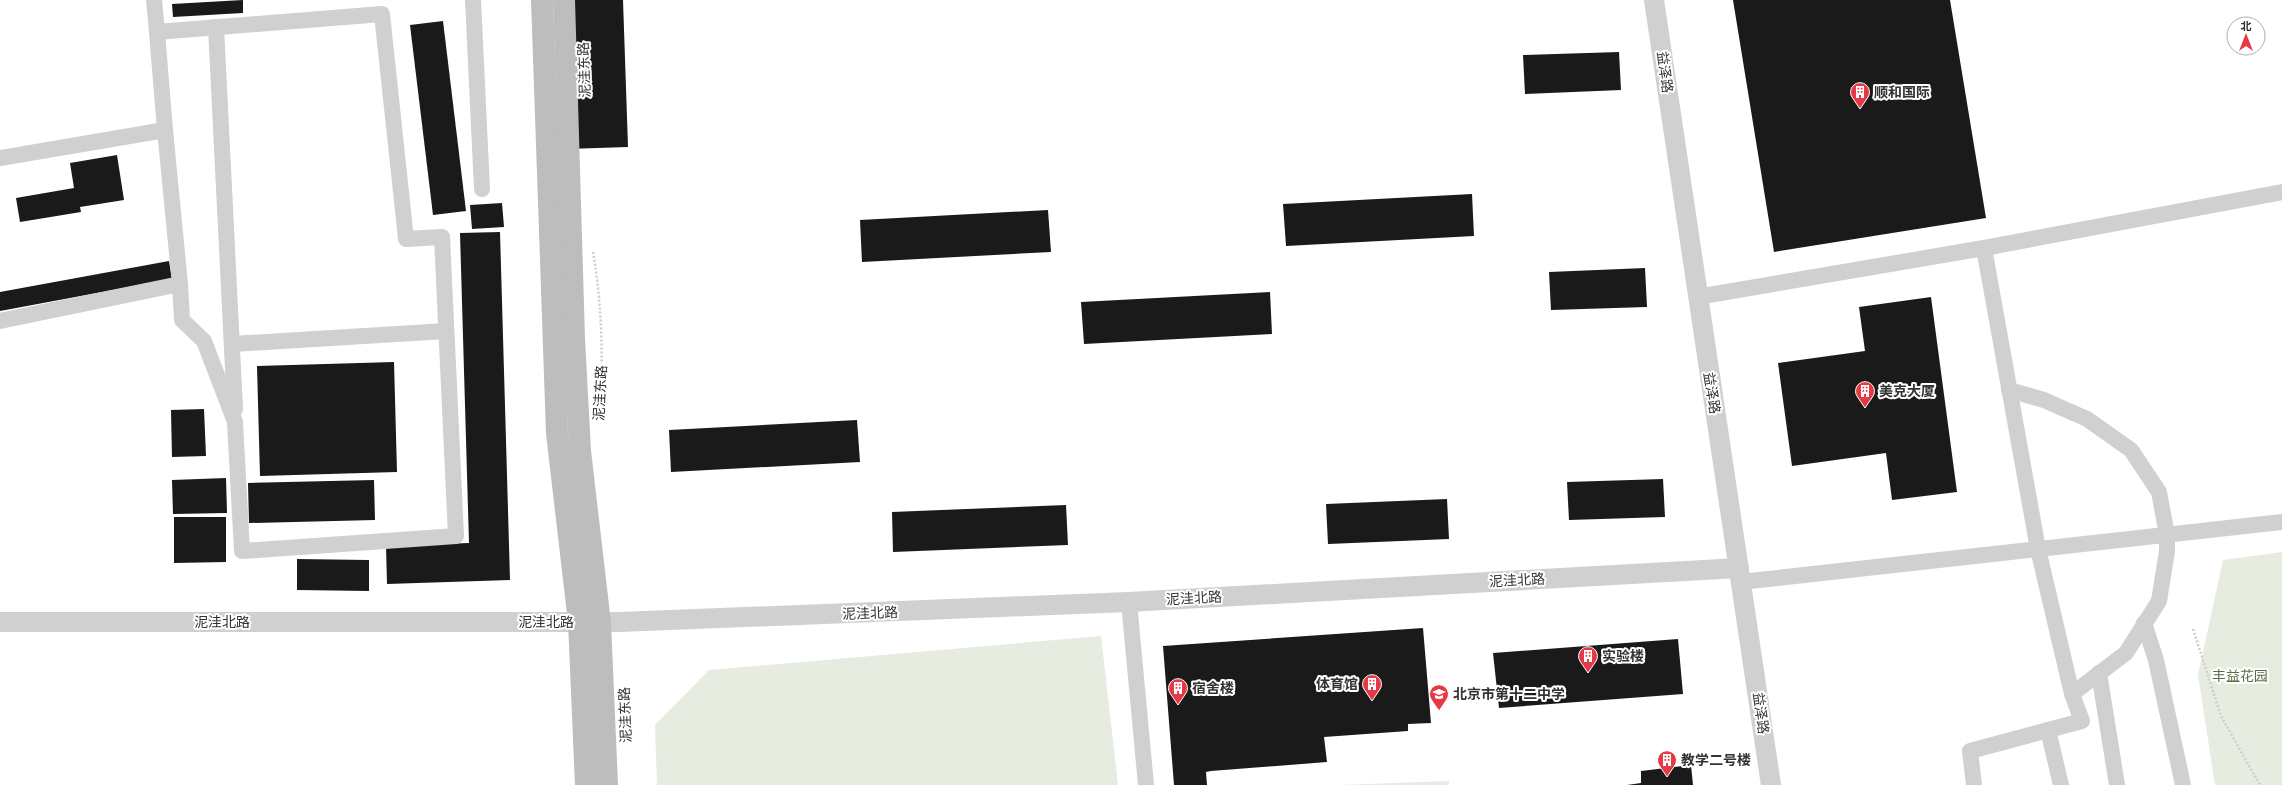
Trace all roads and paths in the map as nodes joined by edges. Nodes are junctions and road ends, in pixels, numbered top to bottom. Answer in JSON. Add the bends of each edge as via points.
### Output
{"nodes":[{"id":1,"x":154,"y":0,"type":"edge"},
{"id":2,"x":473,"y":0,"type":"edge"},
{"id":3,"x":542,"y":0,"type":"edge"},
{"id":4,"x":564,"y":0,"type":"edge"},
{"id":5,"x":1654,"y":0,"type":"edge"},
{"id":6,"x":216,"y":27,"type":"junction"},
{"id":7,"x":157,"y":32,"type":"junction"},
{"id":8,"x":165,"y":130,"type":"junction"},
{"id":9,"x":0,"y":158,"type":"edge"},
{"id":10,"x":482,"y":189,"type":"dead end"},
{"id":11,"x":2282,"y":192,"type":"edge"},
{"id":12,"x":591,"y":244,"type":"dead end"},
{"id":13,"x":1984,"y":248,"type":"junction"},
{"id":14,"x":180,"y":284,"type":"junction"},
{"id":15,"x":1698,"y":297,"type":"junction"},
{"id":16,"x":0,"y":321,"type":"edge"},
{"id":17,"x":446,"y":331,"type":"junction"},
{"id":18,"x":232,"y":344,"type":"junction"},
{"id":19,"x":2009,"y":390,"type":"junction"},
{"id":20,"x":235,"y":422,"type":"junction"},
{"id":21,"x":599,"y":422,"type":"dead end"},
{"id":22,"x":2282,"y":522,"type":"edge"},
{"id":23,"x":2167,"y":535,"type":"junction"},
{"id":24,"x":2038,"y":549,"type":"junction"},
{"id":25,"x":1740,"y":575,"type":"junction"},
{"id":26,"x":1129,"y":602,"type":"junction"},
{"id":27,"x":0,"y":622,"type":"edge"},
{"id":28,"x":590,"y":622,"type":"junction"},
{"id":29,"x":2144,"y":623,"type":"junction"},
{"id":30,"x":2193,"y":629,"type":"dead end"},
{"id":31,"x":2099,"y":673,"type":"junction"},
{"id":32,"x":2072,"y":694,"type":"junction"},
{"id":33,"x":2048,"y":730,"type":"junction"},
{"id":34,"x":586,"y":785,"type":"edge"},
{"id":35,"x":607,"y":785,"type":"edge"},
{"id":36,"x":1146,"y":785,"type":"edge"},
{"id":37,"x":1771,"y":785,"type":"edge"},
{"id":38,"x":1974,"y":785,"type":"edge"},
{"id":39,"x":2061,"y":785,"type":"edge"},
{"id":40,"x":2117,"y":785,"type":"edge"},
{"id":41,"x":2183,"y":785,"type":"edge"},
{"id":42,"x":2260,"y":785,"type":"edge"}],
"edges":[{"from":1,"to":7,"type":"street"},
{"from":2,"to":10,"type":"street"},
{"from":3,"to":28,"type":"main road","name":"泥洼东路","via":[[557,433]]},
{"from":4,"to":28,"type":"main road","name":"泥洼东路","via":[[574,339]]},
{"from":5,"to":15,"type":"street","name":"益泽路"},
{"from":6,"to":7,"type":"street"},
{"from":6,"to":17,"type":"street","via":[[382,14],[406,239],[442,237]]},
{"from":6,"to":18,"type":"street"},
{"from":7,"to":8,"type":"street"},
{"from":8,"to":9,"type":"street"},
{"from":8,"to":14,"type":"street"},
{"from":11,"to":13,"type":"street"},
{"from":12,"to":21,"type":"path","name":"泥洼东路","via":[[598,281],[603,378]]},
{"from":13,"to":15,"type":"street"},
{"from":13,"to":19,"type":"street"},
{"from":14,"to":16,"type":"street"},
{"from":14,"to":20,"type":"street","via":[[182,320],[204,341]]},
{"from":15,"to":25,"type":"street","name":"益泽路"},
{"from":17,"to":18,"type":"street"},
{"from":17,"to":20,"type":"street","via":[[456,536],[242,551]]},
{"from":18,"to":20,"type":"street"},
{"from":19,"to":23,"type":"street","via":[[2044,400],[2087,418],[2130,450],[2159,492]]},
{"from":19,"to":24,"type":"street"},
{"from":22,"to":23,"type":"street"},
{"from":23,"to":24,"type":"street"},
{"from":23,"to":29,"type":"street","via":[[2159,601]]},
{"from":24,"to":25,"type":"street"},
{"from":24,"to":32,"type":"street"},
{"from":25,"to":26,"type":"street","name":"泥洼北路"},
{"from":25,"to":37,"type":"street","name":"益泽路"},
{"from":26,"to":28,"type":"street","name":"泥洼北路"},
{"from":26,"to":36,"type":"street"},
{"from":27,"to":28,"type":"street","name":"泥洼北路"},
{"from":28,"to":34,"type":"main road","name":"泥洼东路"},
{"from":28,"to":35,"type":"main road","name":"泥洼东路"},
{"from":29,"to":31,"type":"street","via":[[2126,652]]},
{"from":29,"to":41,"type":"street","via":[[2156,660]]},
{"from":30,"to":42,"type":"path","via":[[2221,716]]},
{"from":31,"to":32,"type":"street"},
{"from":31,"to":40,"type":"street"},
{"from":32,"to":33,"type":"street","via":[[2082,721]]},
{"from":33,"to":38,"type":"street","via":[[1970,751]]},
{"from":33,"to":39,"type":"street"}]}
